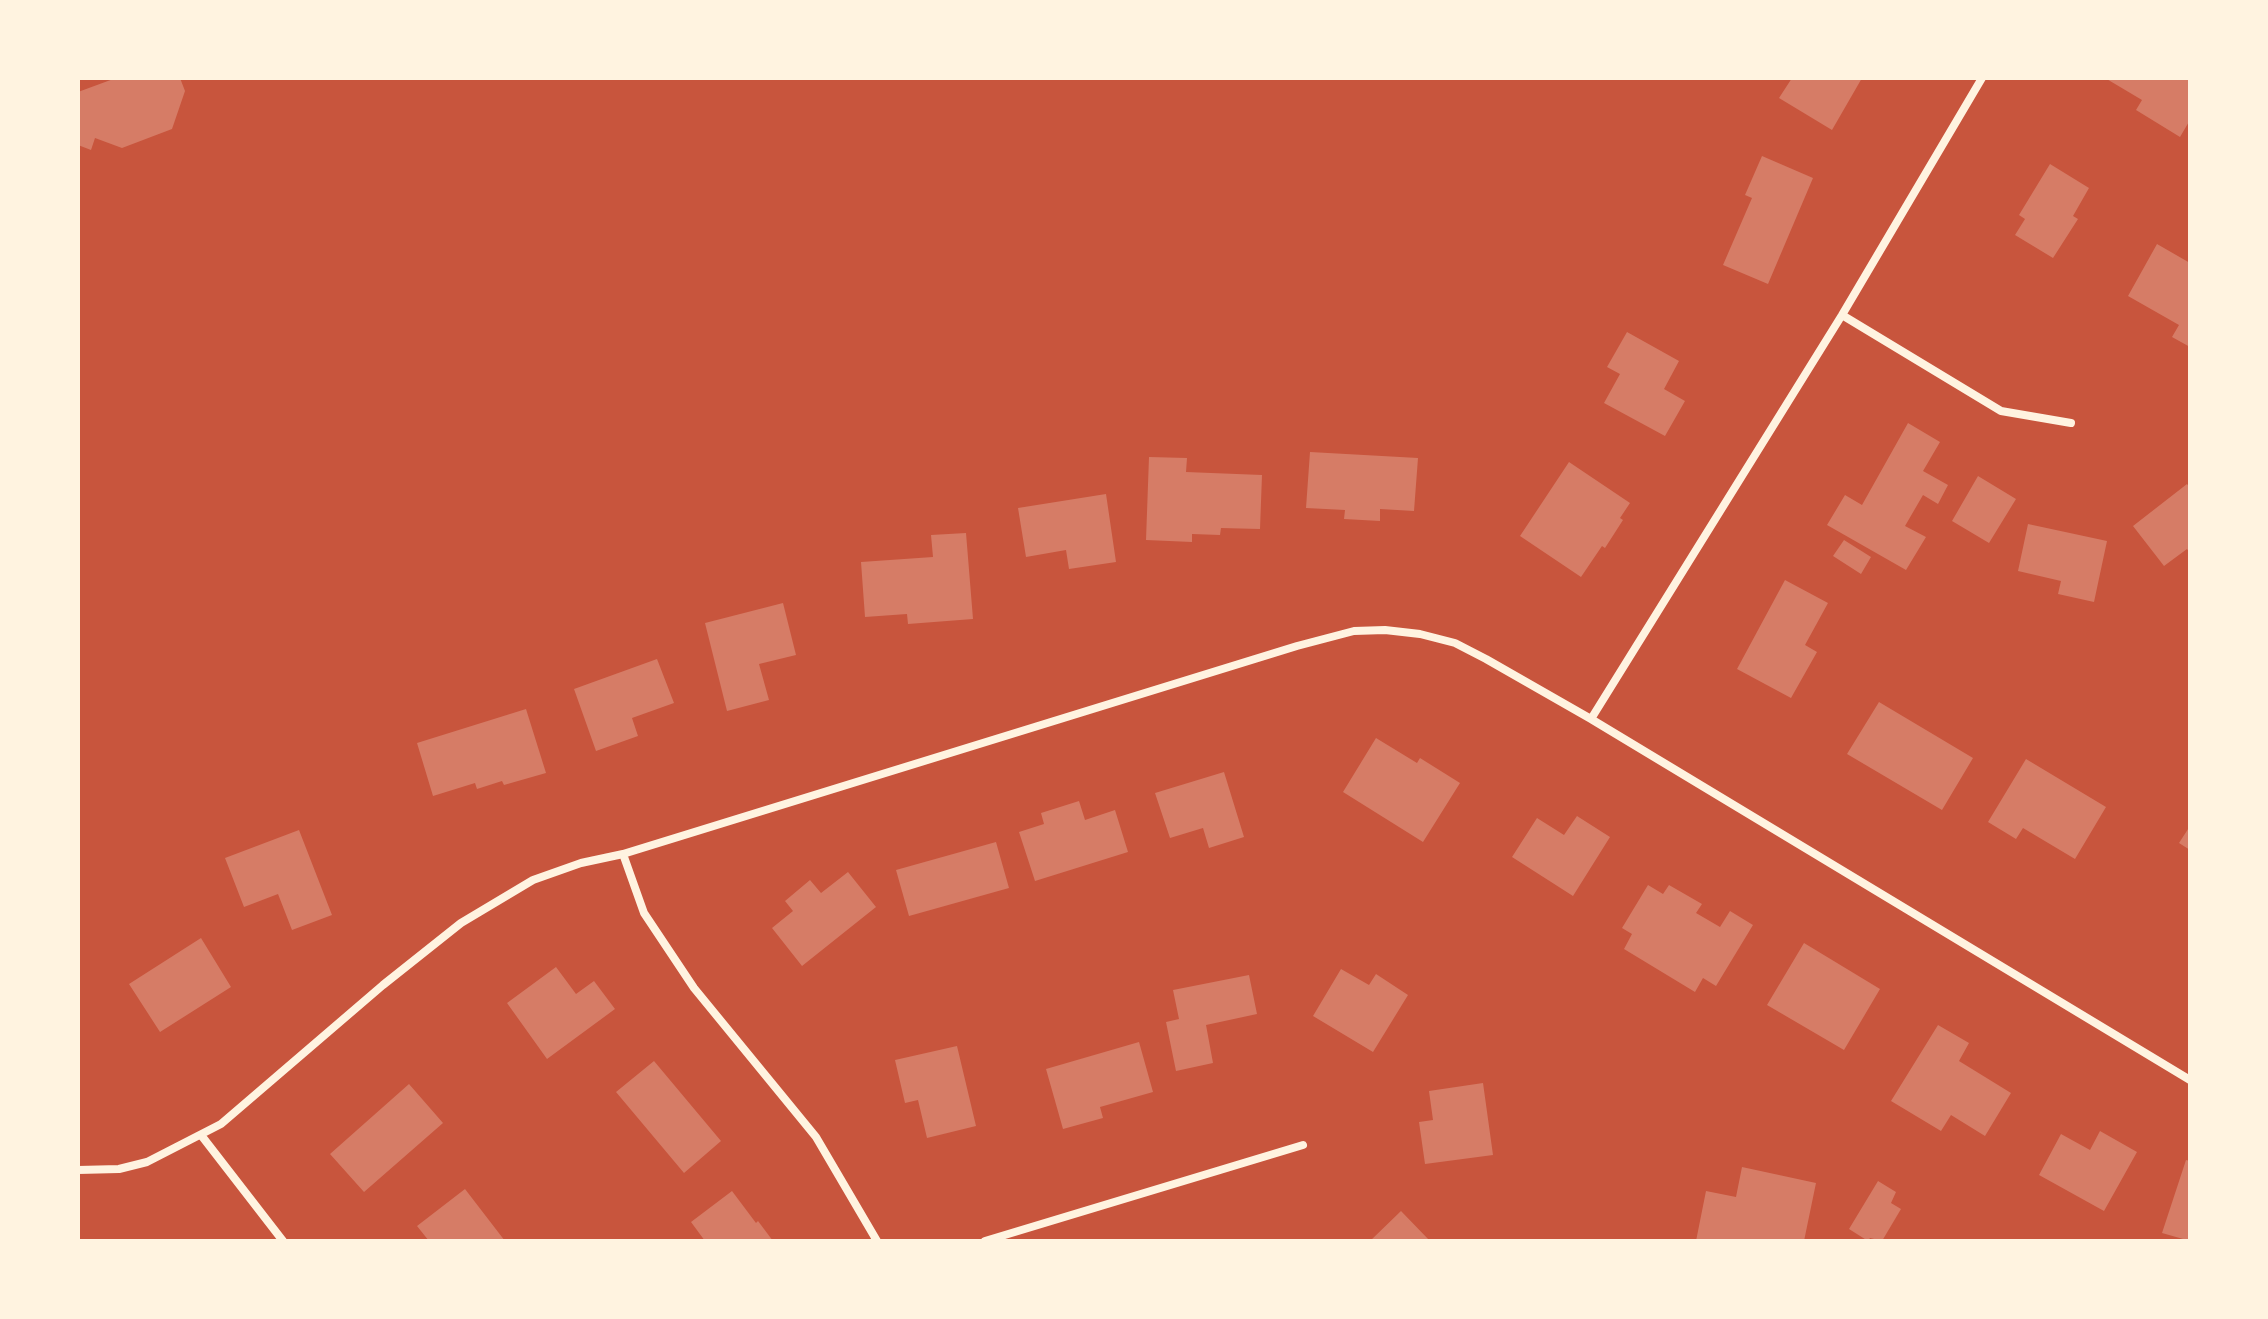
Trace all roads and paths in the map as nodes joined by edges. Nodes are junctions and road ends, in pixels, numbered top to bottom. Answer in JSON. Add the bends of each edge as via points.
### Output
{"nodes":[{"id":1,"x":1982,"y":78,"type":"edge"},
{"id":2,"x":1842,"y":315,"type":"junction"},
{"id":3,"x":2071,"y":423,"type":"dead end"},
{"id":4,"x":1591,"y":719,"type":"junction"},
{"id":5,"x":623,"y":854,"type":"junction"},
{"id":6,"x":2190,"y":1080,"type":"edge"},
{"id":7,"x":201,"y":1135,"type":"junction"},
{"id":8,"x":1303,"y":1145,"type":"dead end"},
{"id":9,"x":78,"y":1170,"type":"edge"},
{"id":10,"x":283,"y":1241,"type":"edge"},
{"id":11,"x":877,"y":1241,"type":"edge"},
{"id":12,"x":985,"y":1241,"type":"edge"}],
"edges":[{"from":1,"to":2,"type":"street"},
{"from":2,"to":3,"type":"street","via":[[2001,411]]},
{"from":2,"to":4,"type":"street"},
{"from":4,"to":5,"type":"street","via":[[1455,643],[1420,634],[1354,631]]},
{"from":4,"to":6,"type":"street"},
{"from":5,"to":7,"type":"street","via":[[533,880],[481,910]]},
{"from":5,"to":11,"type":"street","via":[[644,913],[694,988],[816,1137]]},
{"from":7,"to":9,"type":"street","via":[[147,1162]]},
{"from":7,"to":10,"type":"street"},
{"from":8,"to":12,"type":"street"}]}
